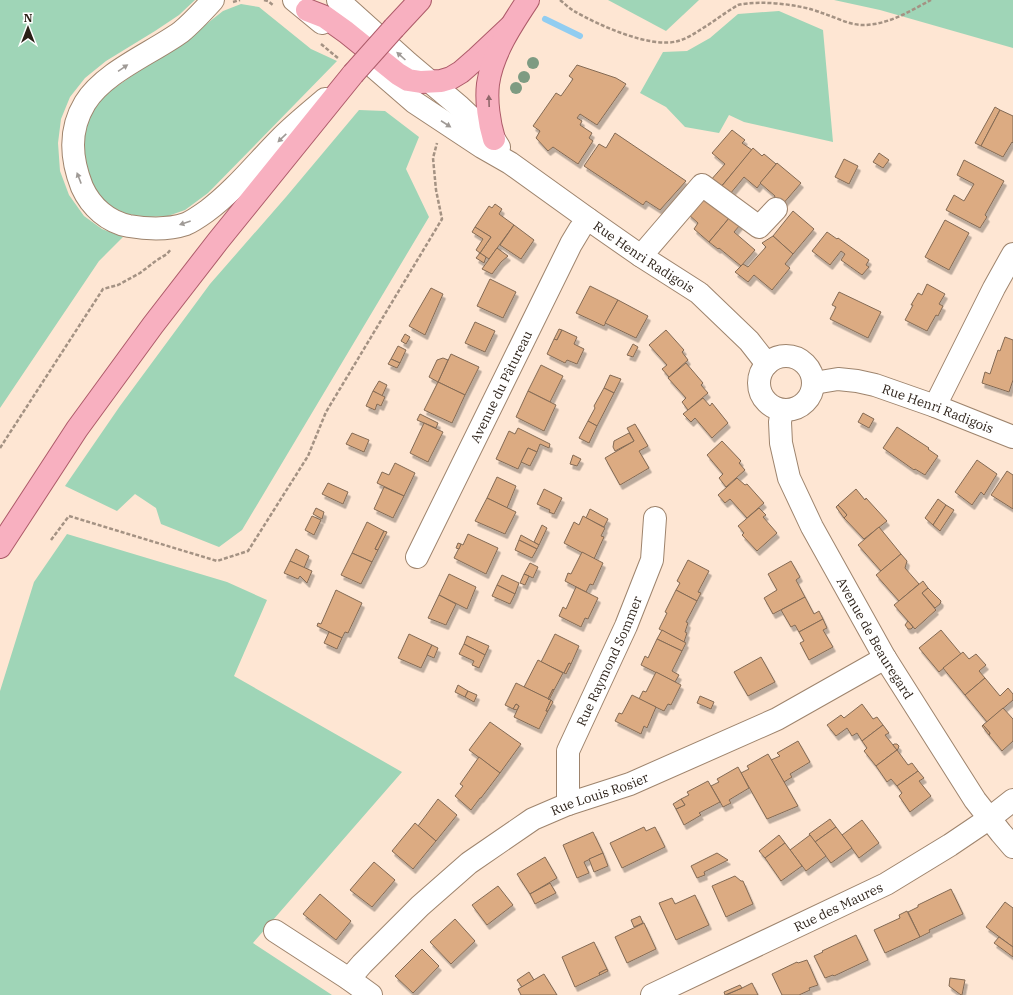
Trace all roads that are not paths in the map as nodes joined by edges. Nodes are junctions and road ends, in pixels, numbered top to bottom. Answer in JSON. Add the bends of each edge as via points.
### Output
{"nodes":[{"id":1,"x":213,"y":0,"type":"edge"},
{"id":2,"x":338,"y":0,"type":"edge"},
{"id":3,"x":420,"y":0,"type":"edge"},
{"id":4,"x":528,"y":0,"type":"edge"},
{"id":5,"x":301,"y":5,"type":"edge"},
{"id":6,"x":510,"y":27,"type":"junction"},
{"id":7,"x":353,"y":74,"type":"junction"},
{"id":8,"x":430,"y":82,"type":"junction"},
{"id":9,"x":494,"y":139,"type":"junction"},
{"id":10,"x":510,"y":162,"type":"junction"},
{"id":11,"x":776,"y":209,"type":"dead end"},
{"id":12,"x":588,"y":219,"type":"junction"},
{"id":13,"x":1013,"y":254,"type":"edge"},
{"id":14,"x":641,"y":256,"type":"junction"},
{"id":15,"x":766,"y":364,"type":"junction"},
{"id":16,"x":814,"y":383,"type":"junction"},
{"id":17,"x":935,"y":406,"type":"junction"},
{"id":18,"x":782,"y":410,"type":"junction"},
{"id":19,"x":1013,"y":437,"type":"edge"},
{"id":20,"x":655,"y":518,"type":"dead end"},
{"id":21,"x":0,"y":547,"type":"edge"},
{"id":22,"x":417,"y":557,"type":"dead end"},
{"id":23,"x":885,"y":658,"type":"junction"},
{"id":24,"x":1013,"y":800,"type":"edge"},
{"id":25,"x":568,"y":804,"type":"junction"},
{"id":26,"x":990,"y":818,"type":"junction"},
{"id":27,"x":1013,"y":847,"type":"edge"},
{"id":28,"x":275,"y":931,"type":"dead end"},
{"id":29,"x":349,"y":979,"type":"junction"},
{"id":30,"x":371,"y":995,"type":"edge"},
{"id":31,"x":652,"y":995,"type":"edge"}],
"edges":[{"from":7,"to":1,"type":"street","one_way":true,"via":[[282,136],[220,202],[198,217],[186,224],[157,228],[142,228],[111,220],[92,204],[77,174],[73,145],[78,115],[85,102],[105,81],[181,31]]},
{"from":8,"to":2,"type":"street","name":"Rue Henri Radigois","one_way":true},
{"from":3,"to":7,"type":"main road","bridge":true},
{"from":4,"to":6,"type":"main road"},
{"from":5,"to":8,"type":"main road","via":[[325,17],[408,80]]},
{"from":5,"to":10,"type":"street","name":"Rue Henri Radigois","one_way":true,"via":[[414,102],[482,147]]},
{"from":6,"to":8,"type":"main road","via":[[461,72],[451,78]]},
{"from":9,"to":6,"type":"main road","one_way":true,"via":[[489,117],[488,84]]},
{"from":7,"to":21,"type":"main road","via":[[153,325],[77,429]]},
{"from":8,"to":9,"type":"street","name":"Rue Henri Radigois"},
{"from":9,"to":10,"type":"street","name":"Rue Henri Radigois"},
{"from":10,"to":12,"type":"street","name":"Rue Henri Radigois"},
{"from":11,"to":14,"type":"street","via":[[760,227],[702,186]]},
{"from":12,"to":14,"type":"street","name":"Rue Henri Radigois"},
{"from":12,"to":22,"type":"street","name":"Avenue du Pâtureau","via":[[571,244]]},
{"from":13,"to":17,"type":"street"},
{"from":14,"to":15,"type":"street","name":"Rue Henri Radigois","via":[[699,293],[749,341]]},
{"from":15,"to":16,"type":"street","via":[[780,357],[796,358],[809,368]]},
{"from":15,"to":18,"type":"street","via":[[759,382],[760,392],[765,401]]},
{"from":16,"to":17,"type":"street","name":"Rue Henri Radigois","via":[[838,379],[857,381]]},
{"from":16,"to":18,"type":"street","via":[[810,398],[804,404],[790,411]]},
{"from":17,"to":19,"type":"street","name":"Rue Henri Radigois"},
{"from":18,"to":23,"type":"street","name":"Avenue de Beauregard","via":[[781,443],[789,478],[812,527]]},
{"from":20,"to":25,"type":"street","name":"Rue Raymond Sommer","via":[[652,560],[626,626],[568,750]]},
{"from":23,"to":25,"type":"street","name":"Rue Louis Rosier","via":[[776,719],[630,784]]},
{"from":23,"to":26,"type":"street","name":"Avenue de Beauregard","via":[[973,796]]},
{"from":24,"to":26,"type":"street","name":"Rue des Maures"},
{"from":25,"to":29,"type":"street","name":"Rue Louis Rosier","via":[[533,819],[469,863],[420,906]]},
{"from":26,"to":27,"type":"street","name":"Avenue de Beauregard"},
{"from":26,"to":31,"type":"street","name":"Rue des Maures","via":[[886,884]]},
{"from":28,"to":29,"type":"street"},
{"from":29,"to":30,"type":"street"}]}
